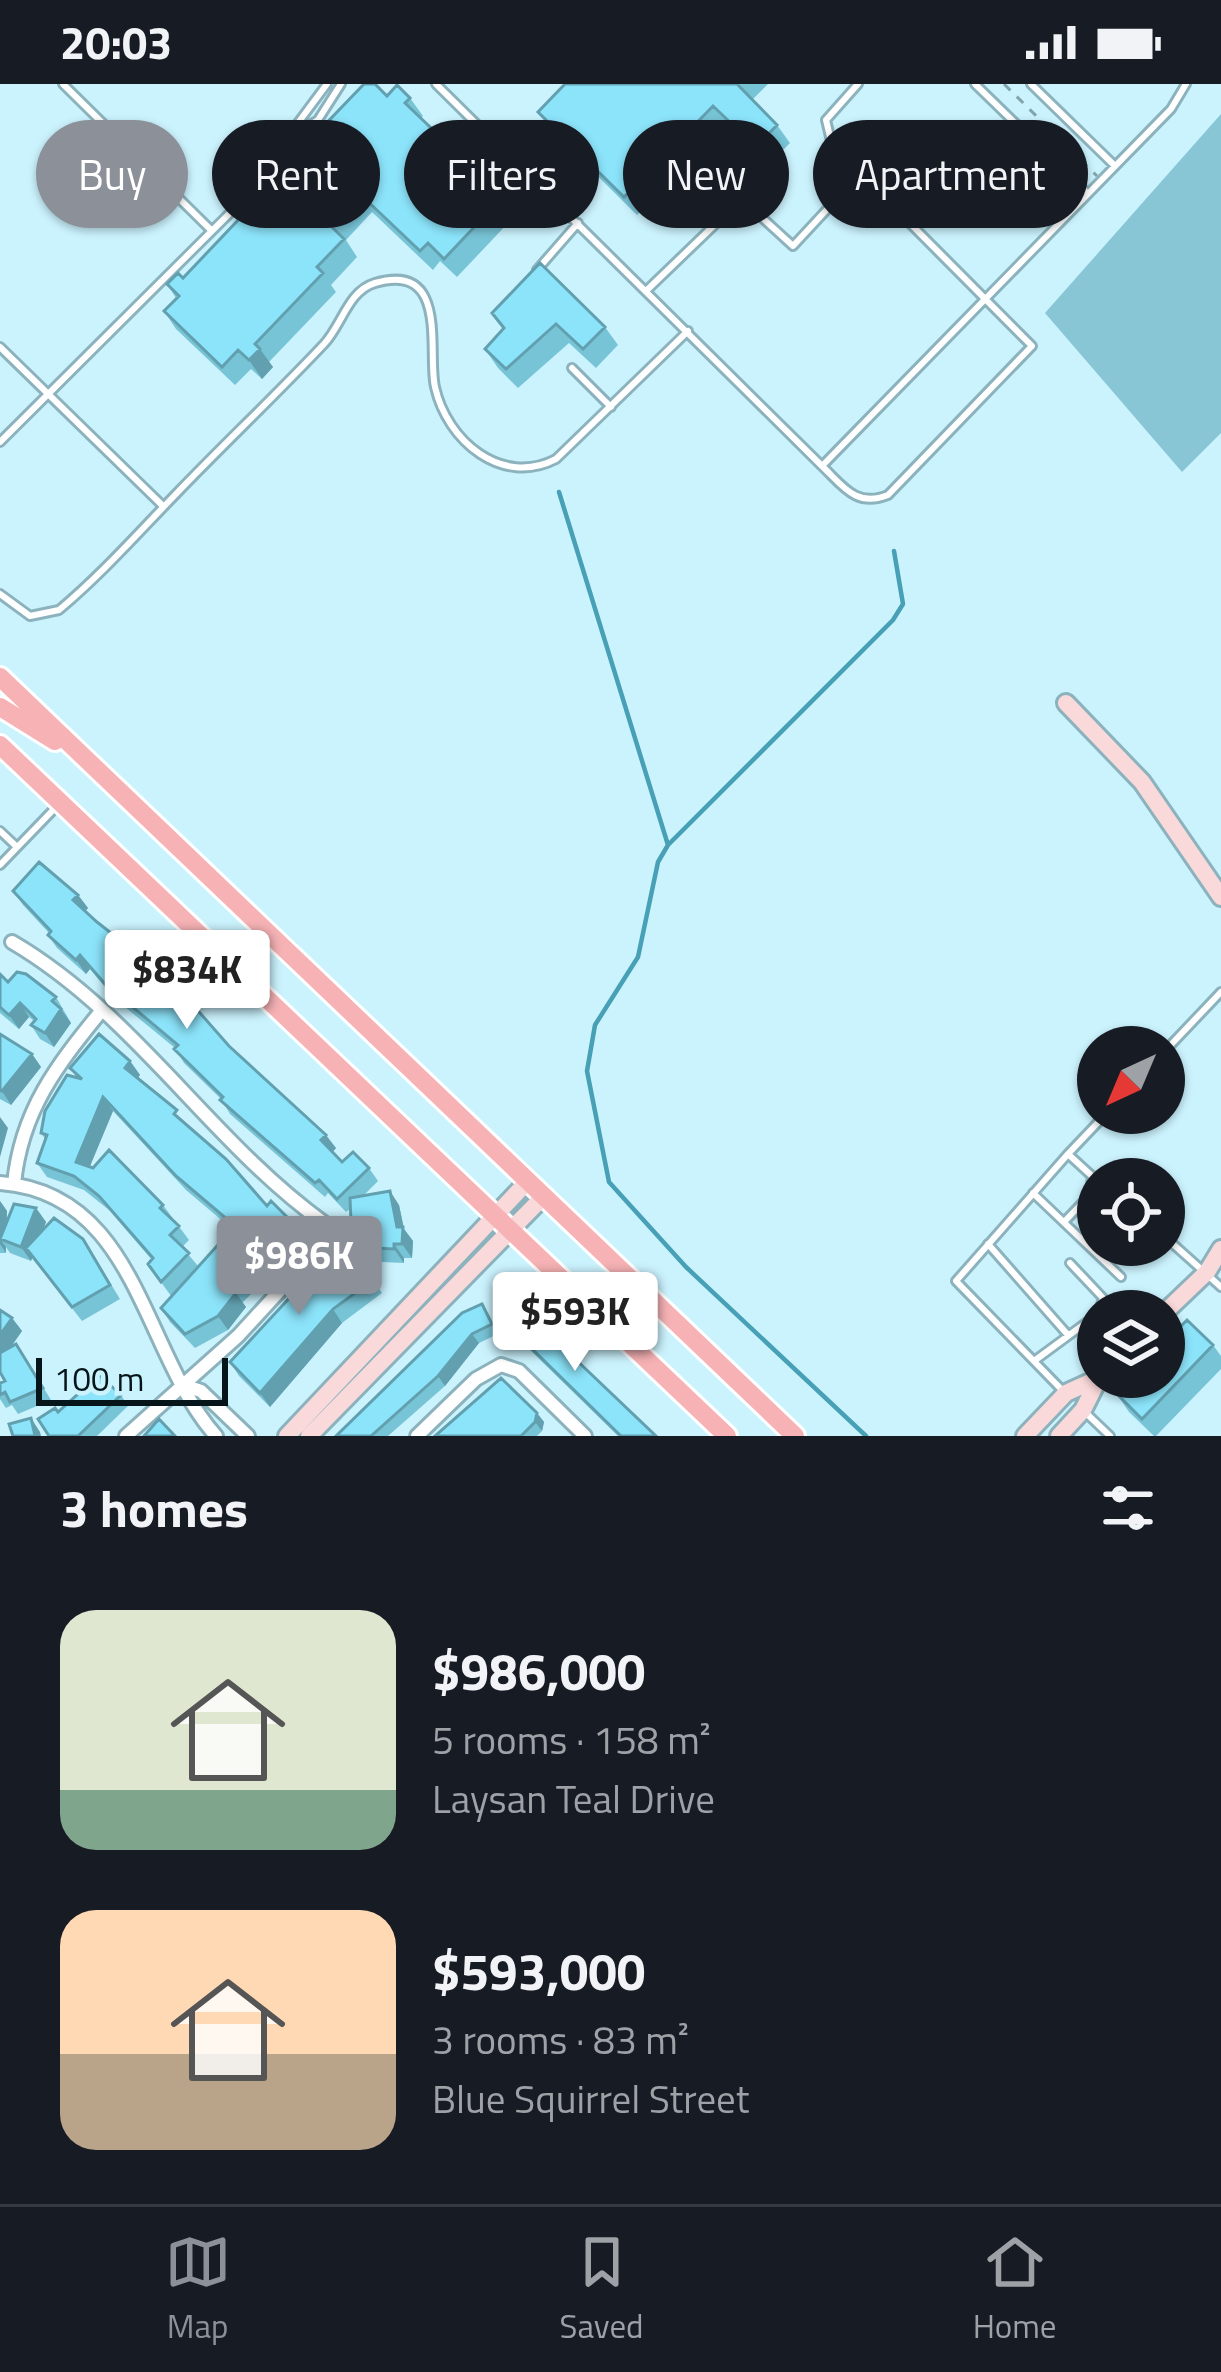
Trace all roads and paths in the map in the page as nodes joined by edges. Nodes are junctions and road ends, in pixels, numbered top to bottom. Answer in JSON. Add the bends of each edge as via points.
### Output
{"nodes":[{"id":1,"x":63,"y":84,"type":"edge"},
{"id":2,"x":327,"y":84,"type":"edge"},
{"id":3,"x":341,"y":84,"type":"edge"},
{"id":4,"x":436,"y":84,"type":"edge"},
{"id":5,"x":858,"y":84,"type":"edge"},
{"id":6,"x":975,"y":84,"type":"edge"},
{"id":7,"x":1004,"y":84,"type":"edge"},
{"id":8,"x":1031,"y":84,"type":"edge"},
{"id":9,"x":1186,"y":84,"type":"edge"},
{"id":10,"x":1064,"y":117,"type":"junction"},
{"id":11,"x":301,"y":120,"type":"edge"},
{"id":12,"x":318,"y":120,"type":"edge"},
{"id":13,"x":473,"y":120,"type":"edge"},
{"id":14,"x":827,"y":120,"type":"edge"},
{"id":15,"x":1012,"y":120,"type":"edge"},
{"id":16,"x":1041,"y":120,"type":"edge"},
{"id":17,"x":1061,"y":120,"type":"edge"},
{"id":18,"x":1115,"y":166,"type":"junction"},
{"id":19,"x":1088,"y":167,"type":"edge"},
{"id":20,"x":1101,"y":180,"type":"junction"},
{"id":21,"x":1088,"y":194,"type":"edge"},
{"id":22,"x":813,"y":225,"type":"edge"},
{"id":23,"x":574,"y":228,"type":"edge"},
{"id":24,"x":582,"y":228,"type":"edge"},
{"id":25,"x":916,"y":228,"type":"edge"},
{"id":26,"x":1055,"y":228,"type":"edge"},
{"id":27,"x":211,"y":230,"type":"joint"},
{"id":28,"x":533,"y":274,"type":"edge"},
{"id":29,"x":647,"y":290,"type":"junction"},
{"id":30,"x":987,"y":297,"type":"junction"},
{"id":31,"x":688,"y":331,"type":"junction"},
{"id":32,"x":0,"y":347,"type":"edge"},
{"id":33,"x":572,"y":368,"type":"dead end"},
{"id":34,"x":47,"y":393,"type":"junction"},
{"id":35,"x":611,"y":407,"type":"junction"},
{"id":36,"x":0,"y":442,"type":"edge"},
{"id":37,"x":822,"y":466,"type":"junction"},
{"id":38,"x":163,"y":506,"type":"junction"},
{"id":39,"x":0,"y":594,"type":"edge"},
{"id":40,"x":0,"y":677,"type":"edge"},
{"id":41,"x":1066,"y":703,"type":"dead end"},
{"id":42,"x":0,"y":706,"type":"edge"},
{"id":43,"x":0,"y":745,"type":"edge"},
{"id":44,"x":70,"y":748,"type":"junction"},
{"id":45,"x":58,"y":805,"type":"junction"},
{"id":46,"x":0,"y":831,"type":"edge"},
{"id":47,"x":17,"y":847,"type":"junction"},
{"id":48,"x":0,"y":865,"type":"edge"},
{"id":49,"x":1221,"y":897,"type":"edge"},
{"id":50,"x":12,"y":942,"type":"dead end"},
{"id":51,"x":1221,"y":992,"type":"edge"},
{"id":52,"x":102,"y":1010,"type":"junction"},
{"id":53,"x":1185,"y":1030,"type":"edge"},
{"id":54,"x":1087,"y":1134,"type":"edge"},
{"id":55,"x":1068,"y":1154,"type":"junction"},
{"id":56,"x":1077,"y":1162,"type":"edge"},
{"id":57,"x":7,"y":1184,"type":"edge"},
{"id":58,"x":536,"y":1188,"type":"junction"},
{"id":59,"x":1033,"y":1193,"type":"junction"},
{"id":60,"x":1077,"y":1208,"type":"edge"},
{"id":61,"x":494,"y":1216,"type":"junction"},
{"id":62,"x":1064,"y":1222,"type":"junction"},
{"id":63,"x":510,"y":1230,"type":"junction"},
{"id":64,"x":988,"y":1244,"type":"junction"},
{"id":65,"x":1185,"y":1249,"type":"edge"},
{"id":66,"x":1221,"y":1249,"type":"edge"},
{"id":67,"x":1070,"y":1263,"type":"dead end"},
{"id":68,"x":1214,"y":1268,"type":"edge"},
{"id":69,"x":1121,"y":1277,"type":"dead end"},
{"id":70,"x":1221,"y":1287,"type":"edge"},
{"id":71,"x":1095,"y":1290,"type":"edge"},
{"id":72,"x":1185,"y":1294,"type":"edge"},
{"id":73,"x":1077,"y":1328,"type":"edge"},
{"id":74,"x":1068,"y":1335,"type":"junction"},
{"id":75,"x":1034,"y":1361,"type":"junction"},
{"id":76,"x":183,"y":1385,"type":"junction"},
{"id":77,"x":1077,"y":1388,"type":"edge"},
{"id":78,"x":1066,"y":1393,"type":"junction"},
{"id":79,"x":1089,"y":1398,"type":"edge"},
{"id":80,"x":1083,"y":1410,"type":"junction"},
{"id":81,"x":224,"y":1413,"type":"junction"},
{"id":82,"x":570,"y":1421,"type":"junction"},
{"id":83,"x":212,"y":1432,"type":"edge"},
{"id":84,"x":126,"y":1436,"type":"edge"},
{"id":85,"x":248,"y":1436,"type":"edge"},
{"id":86,"x":287,"y":1436,"type":"edge"},
{"id":87,"x":309,"y":1436,"type":"edge"},
{"id":88,"x":417,"y":1436,"type":"edge"},
{"id":89,"x":556,"y":1436,"type":"edge"},
{"id":90,"x":585,"y":1436,"type":"edge"},
{"id":91,"x":727,"y":1436,"type":"edge"},
{"id":92,"x":795,"y":1436,"type":"edge"},
{"id":93,"x":1025,"y":1436,"type":"edge"},
{"id":94,"x":1059,"y":1436,"type":"edge"},
{"id":95,"x":1110,"y":1436,"type":"edge"}],
"edges":[{"from":1,"to":27,"type":"lane"},
{"from":2,"to":11,"type":"lane"},
{"from":3,"to":12,"type":"lane"},
{"from":4,"to":13,"type":"lane"},
{"from":5,"to":14,"type":"lane"},
{"from":6,"to":15,"type":"lane"},
{"from":7,"to":16,"type":"path"},
{"from":8,"to":10,"type":"lane"},
{"from":9,"to":18,"type":"lane"},
{"from":10,"to":17,"type":"path"},
{"from":10,"to":18,"type":"lane"},
{"from":18,"to":20,"type":"lane"},
{"from":19,"to":20,"type":"path"},
{"from":20,"to":21,"type":"lane"},
{"from":22,"to":29,"type":"lane","via":[[793,246],[757,212],[728,212]]},
{"from":23,"to":28,"type":"lane"},
{"from":24,"to":29,"type":"lane"},
{"from":25,"to":30,"type":"lane"},
{"from":26,"to":30,"type":"lane"},
{"from":27,"to":34,"type":"lane"},
{"from":29,"to":31,"type":"lane"},
{"from":30,"to":37,"type":"lane"},
{"from":30,"to":37,"type":"lane","via":[[1032,346],[903,479],[868,502]]},
{"from":31,"to":35,"type":"lane"},
{"from":31,"to":37,"type":"lane"},
{"from":32,"to":34,"type":"lane"},
{"from":33,"to":35,"type":"lane"},
{"from":34,"to":36,"type":"lane"},
{"from":34,"to":38,"type":"lane"},
{"from":35,"to":38,"type":"lane","via":[[544,465],[493,462],[461,437],[440,403],[426,300],[411,286],[377,282],[352,299],[323,344]]},
{"from":38,"to":39,"type":"lane","via":[[59,610],[30,616]]},
{"from":40,"to":44,"type":"main road"},
{"from":41,"to":49,"type":"street","via":[[1142,782]]},
{"from":42,"to":44,"type":"main road"},
{"from":43,"to":45,"type":"main road"},
{"from":44,"to":58,"type":"main road"},
{"from":45,"to":47,"type":"lane"},
{"from":45,"to":61,"type":"main road"},
{"from":46,"to":47,"type":"lane"},
{"from":47,"to":48,"type":"lane"},
{"from":50,"to":52,"type":"street"},
{"from":51,"to":53,"type":"lane"},
{"from":52,"to":57,"type":"street","via":[[38,1096]]},
{"from":52,"to":76,"type":"street","via":[[330,1236]]},
{"from":54,"to":55,"type":"lane"},
{"from":55,"to":56,"type":"lane"},
{"from":55,"to":59,"type":"lane"},
{"from":57,"to":76,"type":"street","via":[[61,1200],[110,1240]]},
{"from":58,"to":61,"type":"street"},
{"from":58,"to":63,"type":"street"},
{"from":58,"to":92,"type":"main road"},
{"from":59,"to":62,"type":"lane"},
{"from":59,"to":64,"type":"lane"},
{"from":60,"to":62,"type":"lane"},
{"from":61,"to":63,"type":"main road"},
{"from":61,"to":86,"type":"street"},
{"from":62,"to":69,"type":"lane"},
{"from":63,"to":87,"type":"street"},
{"from":63,"to":91,"type":"main road"},
{"from":64,"to":74,"type":"lane"},
{"from":64,"to":75,"type":"lane","via":[[956,1281]]},
{"from":65,"to":68,"type":"lane"},
{"from":66,"to":68,"type":"street"},
{"from":67,"to":71,"type":"lane"},
{"from":68,"to":70,"type":"lane"},
{"from":68,"to":72,"type":"street"},
{"from":73,"to":74,"type":"lane"},
{"from":74,"to":75,"type":"lane"},
{"from":75,"to":78,"type":"lane"},
{"from":76,"to":81,"type":"street"},
{"from":76,"to":83,"type":"street"},
{"from":76,"to":84,"type":"street"},
{"from":77,"to":78,"type":"street"},
{"from":78,"to":93,"type":"street"},
{"from":79,"to":80,"type":"street"},
{"from":80,"to":94,"type":"street"},
{"from":80,"to":95,"type":"lane"},
{"from":81,"to":83,"type":"street"},
{"from":81,"to":85,"type":"street"},
{"from":82,"to":88,"type":"street","via":[[519,1371],[501,1365]]},
{"from":82,"to":89,"type":"street"},
{"from":82,"to":90,"type":"street"}]}
